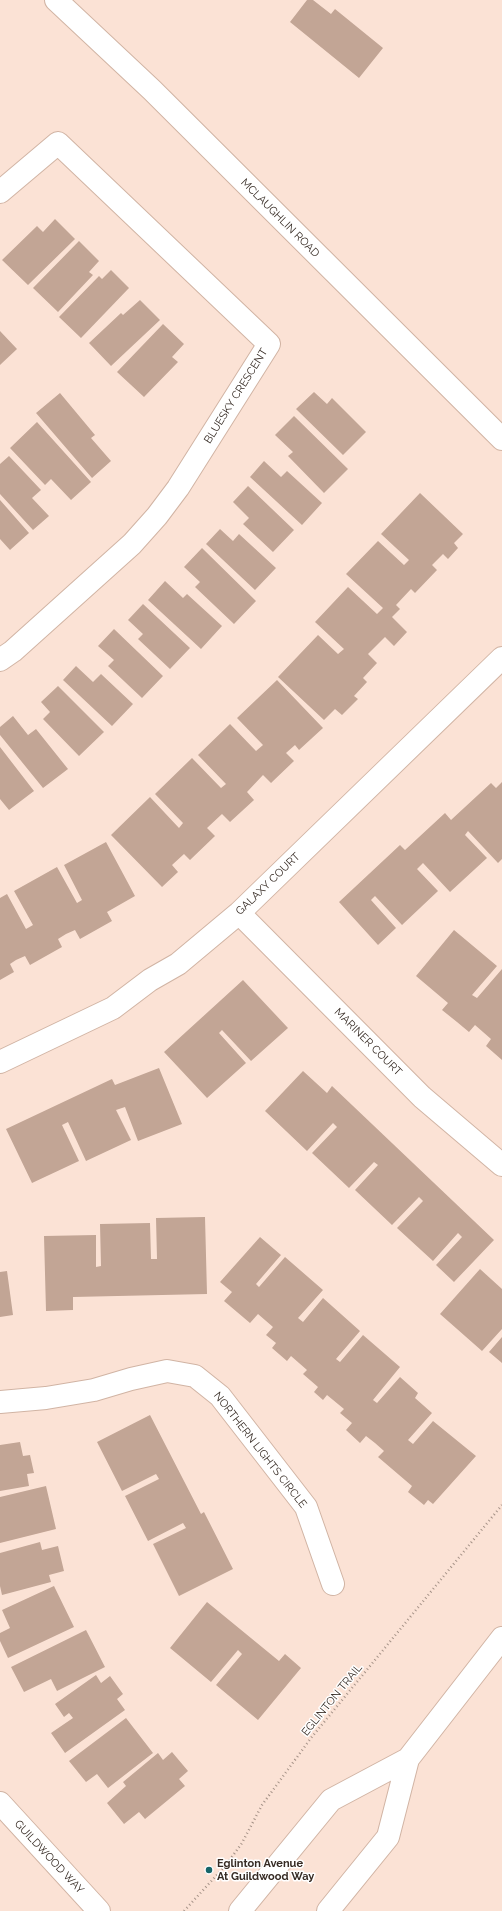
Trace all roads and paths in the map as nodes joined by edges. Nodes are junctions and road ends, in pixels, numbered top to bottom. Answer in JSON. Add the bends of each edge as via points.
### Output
{"nodes":[{"id":1,"x":56,"y":0,"type":"edge"},
{"id":2,"x":0,"y":192,"type":"edge"},
{"id":3,"x":502,"y":439,"type":"edge"},
{"id":4,"x":502,"y":658,"type":"edge"},
{"id":5,"x":0,"y":660,"type":"edge"},
{"id":6,"x":239,"y":912,"type":"junction"},
{"id":7,"x":0,"y":1062,"type":"edge"},
{"id":8,"x":502,"y":1165,"type":"edge"},
{"id":9,"x":0,"y":1402,"type":"edge"},
{"id":10,"x":502,"y":1505,"type":"edge"},
{"id":11,"x":334,"y":1584,"type":"dead end"},
{"id":12,"x":502,"y":1638,"type":"edge"},
{"id":13,"x":408,"y":1759,"type":"junction"},
{"id":14,"x":0,"y":1803,"type":"edge"},
{"id":15,"x":99,"y":1911,"type":"edge"},
{"id":16,"x":184,"y":1911,"type":"edge"},
{"id":17,"x":240,"y":1911,"type":"edge"},
{"id":18,"x":328,"y":1911,"type":"edge"}],
"edges":[{"from":1,"to":3,"type":"street","name":"MCLAUGHLIN ROAD","via":[[152,90]]},
{"from":2,"to":5,"type":"street","name":"BLUESKY CRESCENT","via":[[58,143],[269,344],[178,488],[157,516],[132,544]]},
{"from":4,"to":6,"type":"street","name":"GALAXY COURT"},
{"from":6,"to":7,"type":"street","name":"GALAXY COURT","via":[[178,964],[150,980],[113,1008]]},
{"from":6,"to":8,"type":"street","name":"MARINER COURT","via":[[422,1097]]},
{"from":9,"to":11,"type":"street","name":"NORTHERN LIGHTS CIRCLE","via":[[94,1390],[167,1371],[195,1376],[220,1396],[306,1507]]},
{"from":10,"to":16,"type":"path","name":"EGLINTON TRAIL","via":[[311,1738],[262,1804],[242,1843],[226,1865]]},
{"from":12,"to":13,"type":"street"},
{"from":13,"to":17,"type":"street","via":[[330,1800]]},
{"from":13,"to":18,"type":"street","via":[[388,1837]]},
{"from":14,"to":15,"type":"street","name":"GUILDWOOD WAY"}]}
